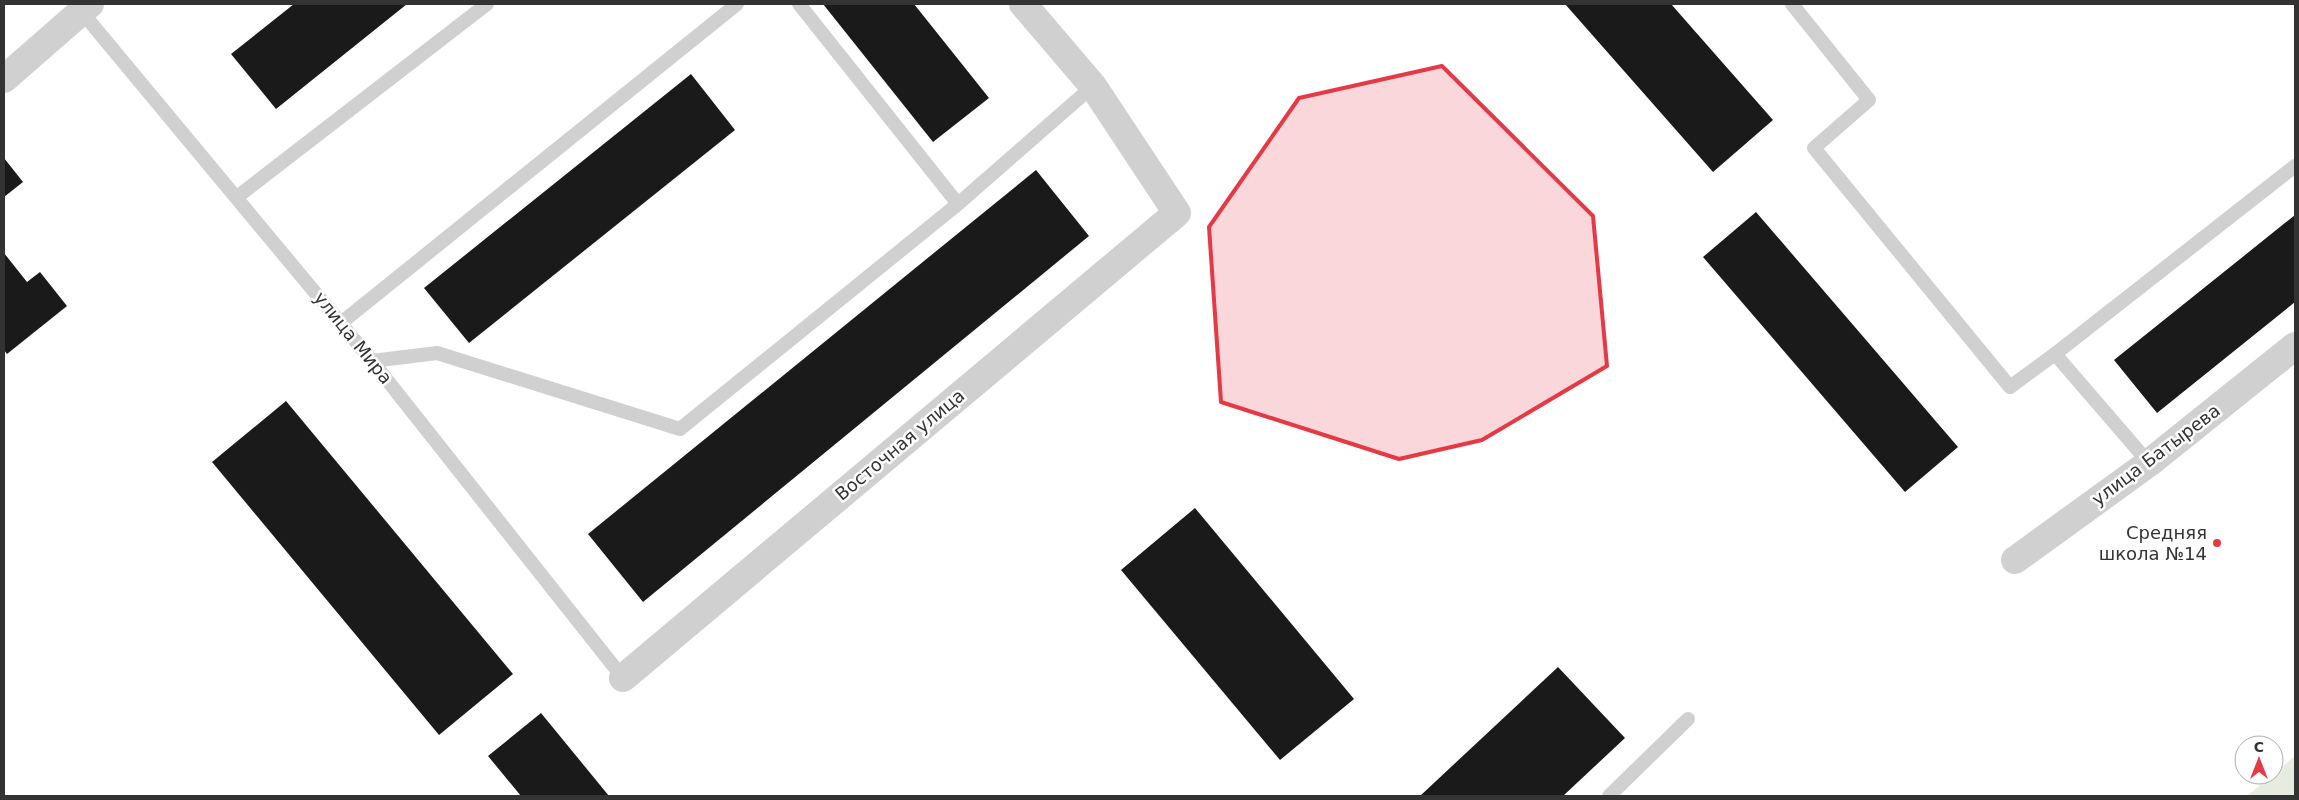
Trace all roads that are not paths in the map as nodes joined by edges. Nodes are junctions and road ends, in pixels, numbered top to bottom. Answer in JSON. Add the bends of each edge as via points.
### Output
{"nodes":[{"id":1,"x":487,"y":4,"type":"edge"},
{"id":2,"x":736,"y":4,"type":"edge"},
{"id":3,"x":799,"y":4,"type":"edge"},
{"id":4,"x":1023,"y":4,"type":"edge"},
{"id":5,"x":1792,"y":4,"type":"edge"},
{"id":6,"x":82,"y":6,"type":"edge"},
{"id":7,"x":4,"y":79,"type":"edge"},
{"id":8,"x":1093,"y":86,"type":"junction"},
{"id":9,"x":2295,"y":166,"type":"edge"},
{"id":10,"x":236,"y":197,"type":"junction"},
{"id":11,"x":958,"y":204,"type":"junction"},
{"id":12,"x":341,"y":323,"type":"junction"},
{"id":13,"x":2295,"y":346,"type":"edge"},
{"id":14,"x":2055,"y":354,"type":"junction"},
{"id":15,"x":372,"y":361,"type":"junction"},
{"id":16,"x":2149,"y":463,"type":"junction"},
{"id":17,"x":2015,"y":560,"type":"dead end"},
{"id":18,"x":622,"y":678,"type":"joint"},
{"id":19,"x":1688,"y":719,"type":"dead end"},
{"id":20,"x":1609,"y":796,"type":"edge"}],
"edges":[{"from":1,"to":10,"type":"lane"},
{"from":2,"to":12,"type":"lane"},
{"from":3,"to":11,"type":"lane"},
{"from":4,"to":8,"type":"street"},
{"from":5,"to":14,"type":"lane","via":[[1869,100],[1814,148],[2010,387]]},
{"from":6,"to":7,"type":"street"},
{"from":6,"to":10,"type":"lane","name":"улица Мира"},
{"from":8,"to":11,"type":"lane"},
{"from":8,"to":18,"type":"street","name":"Восточная улица","via":[[1177,213]]},
{"from":9,"to":14,"type":"lane"},
{"from":10,"to":12,"type":"lane","name":"улица Мира"},
{"from":11,"to":15,"type":"lane","via":[[680,429],[437,352]]},
{"from":12,"to":15,"type":"lane","name":"улица Мира"},
{"from":13,"to":16,"type":"street","name":"улица Батырева"},
{"from":14,"to":16,"type":"lane"},
{"from":15,"to":18,"type":"lane","name":"улица Мира"},
{"from":16,"to":17,"type":"street","name":"улица Батырева"},
{"from":19,"to":20,"type":"lane"}]}
